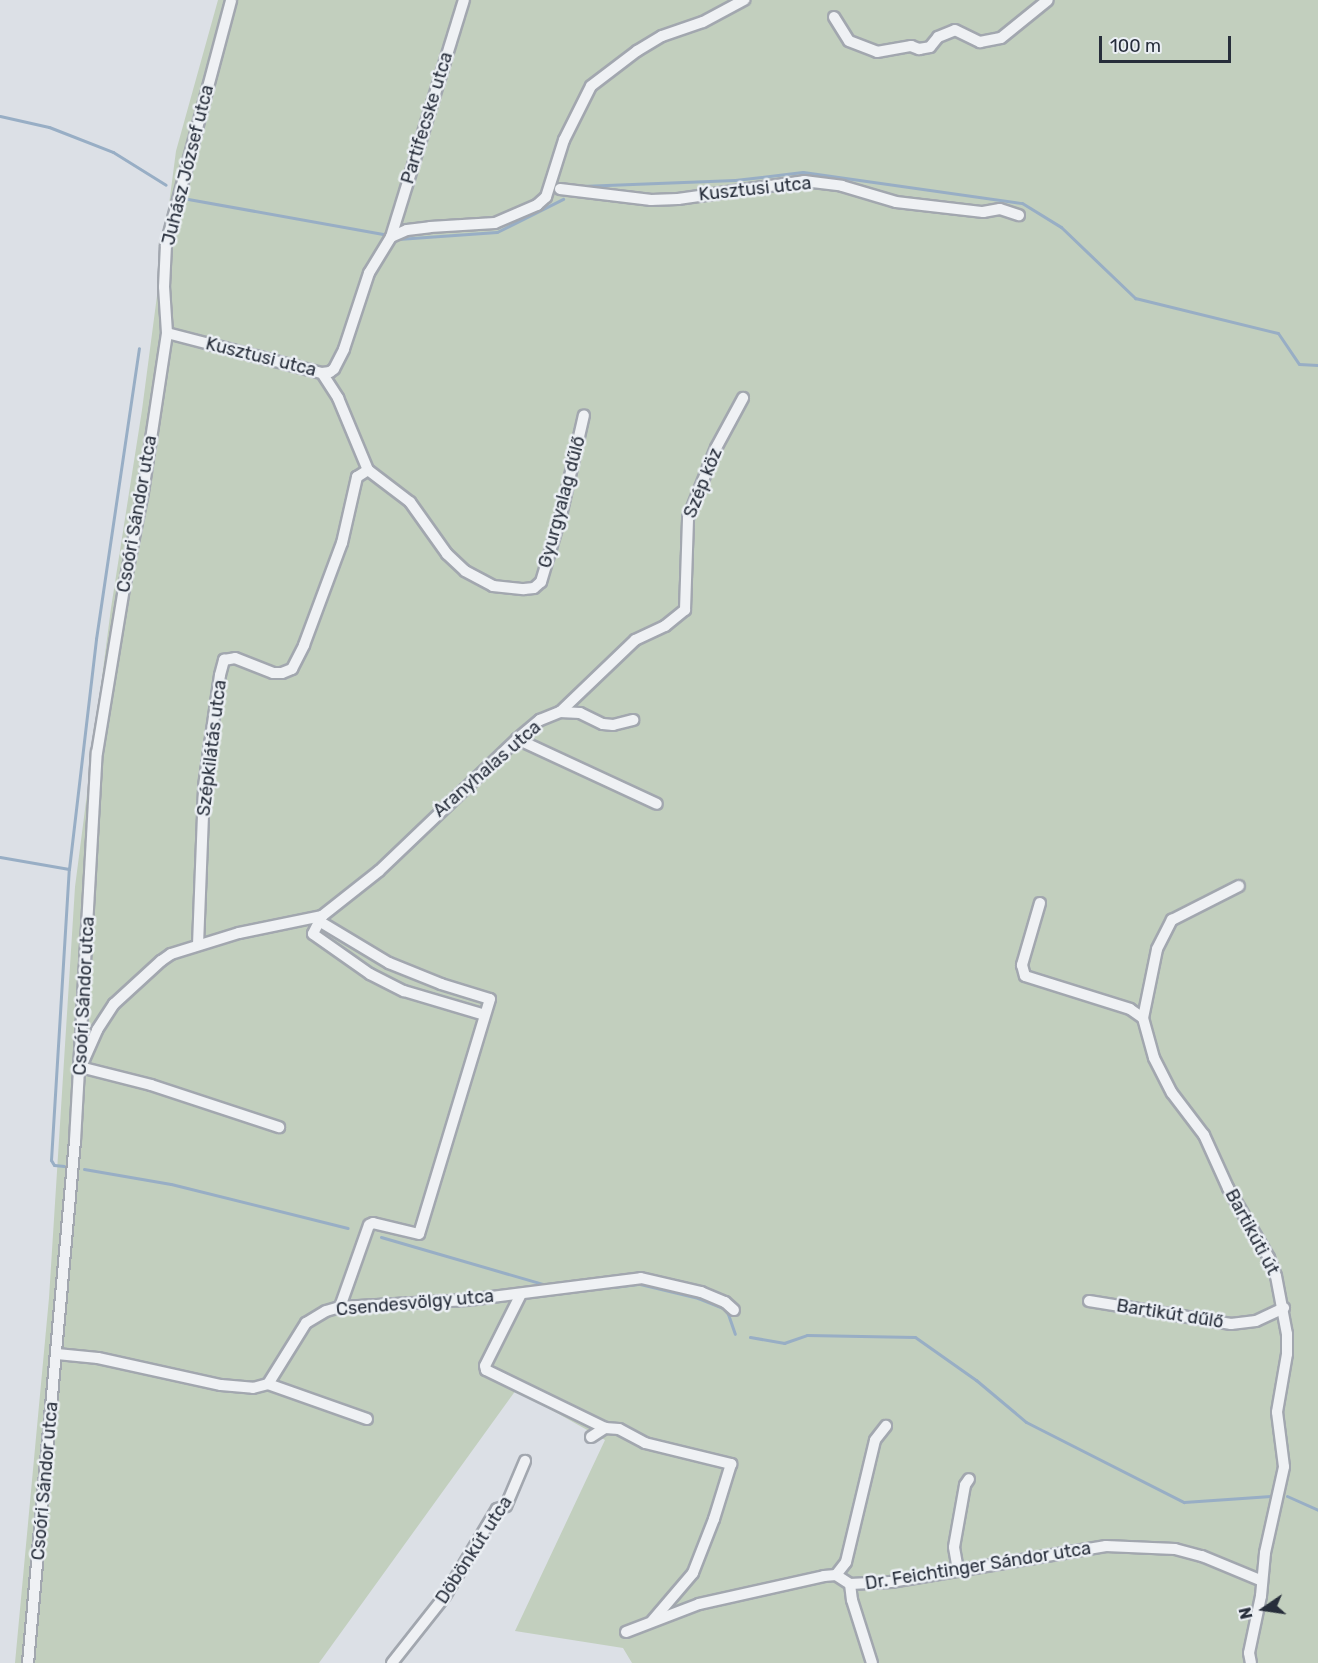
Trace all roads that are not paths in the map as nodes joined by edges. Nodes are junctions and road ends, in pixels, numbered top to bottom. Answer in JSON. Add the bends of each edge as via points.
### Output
{"nodes":[{"id":1,"x":231,"y":0,"type":"edge"},
{"id":2,"x":464,"y":0,"type":"edge"},
{"id":3,"x":744,"y":0,"type":"edge"},
{"id":4,"x":1047,"y":0,"type":"edge"},
{"id":5,"x":834,"y":17,"type":"dead end"},
{"id":6,"x":560,"y":189,"type":"dead end"},
{"id":7,"x":1019,"y":214,"type":"dead end"},
{"id":8,"x":391,"y":237,"type":"junction"},
{"id":9,"x":167,"y":333,"type":"junction"},
{"id":10,"x":322,"y":373,"type":"junction"},
{"id":11,"x":743,"y":398,"type":"dead end"},
{"id":12,"x":584,"y":416,"type":"dead end"},
{"id":13,"x":368,"y":470,"type":"junction"},
{"id":14,"x":685,"y":610,"type":"joint"},
{"id":15,"x":560,"y":712,"type":"junction"},
{"id":16,"x":633,"y":720,"type":"dead end"},
{"id":17,"x":517,"y":739,"type":"junction"},
{"id":18,"x":657,"y":804,"type":"dead end"},
{"id":19,"x":1239,"y":886,"type":"dead end"},
{"id":20,"x":1040,"y":903,"type":"dead end"},
{"id":21,"x":321,"y":918,"type":"junction"},
{"id":22,"x":198,"y":945,"type":"junction"},
{"id":23,"x":485,"y":1015,"type":"junction"},
{"id":24,"x":1143,"y":1018,"type":"junction"},
{"id":25,"x":80,"y":1067,"type":"junction"},
{"id":26,"x":279,"y":1127,"type":"dead end"},
{"id":27,"x":521,"y":1294,"type":"junction"},
{"id":28,"x":1089,"y":1301,"type":"dead end"},
{"id":29,"x":340,"y":1306,"type":"junction"},
{"id":30,"x":1284,"y":1308,"type":"junction"},
{"id":31,"x":734,"y":1310,"type":"dead end"},
{"id":32,"x":57,"y":1354,"type":"junction"},
{"id":33,"x":268,"y":1384,"type":"junction"},
{"id":34,"x":367,"y":1419,"type":"dead end"},
{"id":35,"x":886,"y":1425,"type":"dead end"},
{"id":36,"x":605,"y":1428,"type":"junction"},
{"id":37,"x":591,"y":1437,"type":"dead end"},
{"id":38,"x":525,"y":1461,"type":"dead end"},
{"id":39,"x":969,"y":1479,"type":"dead end"},
{"id":40,"x":958,"y":1570,"type":"junction"},
{"id":41,"x":836,"y":1575,"type":"junction"},
{"id":42,"x":1262,"y":1581,"type":"junction"},
{"id":43,"x":850,"y":1584,"type":"junction"},
{"id":44,"x":651,"y":1621,"type":"junction"},
{"id":45,"x":627,"y":1632,"type":"dead end"},
{"id":46,"x":28,"y":1663,"type":"edge"},
{"id":47,"x":392,"y":1663,"type":"edge"},
{"id":48,"x":872,"y":1663,"type":"edge"},
{"id":49,"x":1251,"y":1663,"type":"edge"}],
"edges":[{"from":1,"to":9,"type":"street","name":"Juhász József utca","via":[[166,245]]},
{"from":2,"to":8,"type":"street","name":"Partifecske utca"},
{"from":3,"to":8,"type":"street","via":[[703,22],[662,36],[591,86],[564,140],[546,197],[537,205],[495,223],[407,230]]},
{"from":4,"to":5,"type":"street","via":[[1001,38],[981,42],[955,30],[944,33],[930,47],[919,49],[911,46],[877,52],[849,41]]},
{"from":6,"to":7,"type":"street","name":"Kusztusi utca","via":[[651,200],[804,181],[842,186],[896,202],[983,212],[1000,209]]},
{"from":8,"to":10,"type":"street","name":"Kusztusi utca","via":[[369,273],[334,369]]},
{"from":9,"to":10,"type":"street","name":"Kusztusi utca"},
{"from":9,"to":25,"type":"street","name":"Csoóri Sándor utca","via":[[97,753]]},
{"from":10,"to":13,"type":"street","via":[[338,398]]},
{"from":11,"to":14,"type":"street","name":"Szép köz","via":[[719,442],[688,518]]},
{"from":12,"to":13,"type":"street","name":"Gyurgyalag dűlő","via":[[562,511],[541,582],[534,588],[492,586],[465,571],[447,554],[410,502]]},
{"from":13,"to":22,"type":"street","name":"Szépkilátás utca","via":[[357,477],[342,543],[292,669],[273,673],[235,658],[224,660],[204,786]]},
{"from":14,"to":15,"type":"street","name":"Aranyhalas utca","via":[[665,626],[635,640]]},
{"from":15,"to":16,"type":"street","via":[[580,713],[613,725]]},
{"from":15,"to":17,"type":"street","name":"Aranyhalas utca","via":[[540,720]]},
{"from":17,"to":18,"type":"street"},
{"from":17,"to":21,"type":"street","name":"Aranyhalas utca","via":[[379,871]]},
{"from":19,"to":24,"type":"street","via":[[1172,920],[1157,949]]},
{"from":20,"to":24,"type":"street","via":[[1022,965],[1025,976],[1130,1008]]},
{"from":21,"to":22,"type":"street","name":"Aranyhalas utca"},
{"from":21,"to":23,"type":"street","via":[[388,963],[490,999]]},
{"from":21,"to":23,"type":"street","via":[[313,934],[370,974],[404,991]]},
{"from":22,"to":25,"type":"street","name":"Aranyhalas utca","via":[[161,961],[114,1004]]},
{"from":23,"to":29,"type":"street","via":[[418,1234],[369,1225]]},
{"from":24,"to":30,"type":"street","name":"Bartikúti út","via":[[1154,1058],[1172,1093],[1204,1135],[1228,1188],[1269,1258]]},
{"from":25,"to":26,"type":"street","via":[[151,1085]]},
{"from":25,"to":32,"type":"street","name":"Csoóri Sándor utca"},
{"from":27,"to":29,"type":"street","name":"Csendesvölgy utca"},
{"from":27,"to":31,"type":"street","name":"Csendesvölgy utca","via":[[641,1278],[701,1292]]},
{"from":27,"to":36,"type":"street","via":[[486,1370]]},
{"from":28,"to":30,"type":"street","name":"Bartikút dűlő","via":[[1231,1324],[1256,1321]]},
{"from":29,"to":33,"type":"street","name":"Csendesvölgy utca","via":[[306,1323]]},
{"from":30,"to":42,"type":"street","name":"Bartikúti út","via":[[1287,1354],[1277,1412],[1284,1467]]},
{"from":32,"to":33,"type":"street","via":[[109,1360],[244,1388]]},
{"from":32,"to":46,"type":"street","name":"Csoóri Sándor utca"},
{"from":33,"to":34,"type":"street"},
{"from":35,"to":41,"type":"street","via":[[875,1440],[846,1562]]},
{"from":36,"to":37,"type":"street"},
{"from":36,"to":44,"type":"street","via":[[619,1429],[645,1443],[731,1464],[693,1573]]},
{"from":38,"to":47,"type":"street","name":"Döbönkút utca","via":[[506,1506],[497,1509],[445,1596]]},
{"from":39,"to":40,"type":"street","via":[[954,1547]]},
{"from":40,"to":42,"type":"street","name":"Dr. Feichtinger Sándor utca","via":[[1106,1546],[1143,1546],[1202,1556]]},
{"from":40,"to":43,"type":"street","name":"Dr. Feichtinger Sándor utca","via":[[891,1582]]},
{"from":41,"to":43,"type":"street","name":"Dr. Feichtinger Sándor utca"},
{"from":41,"to":44,"type":"street","name":"Dr. Feichtinger Sándor utca","via":[[699,1604]]},
{"from":42,"to":49,"type":"street","name":"Bartikúti út","via":[[1249,1653]]},
{"from":43,"to":48,"type":"street"},
{"from":44,"to":45,"type":"street","name":"Dr. Feichtinger Sándor utca"}]}
